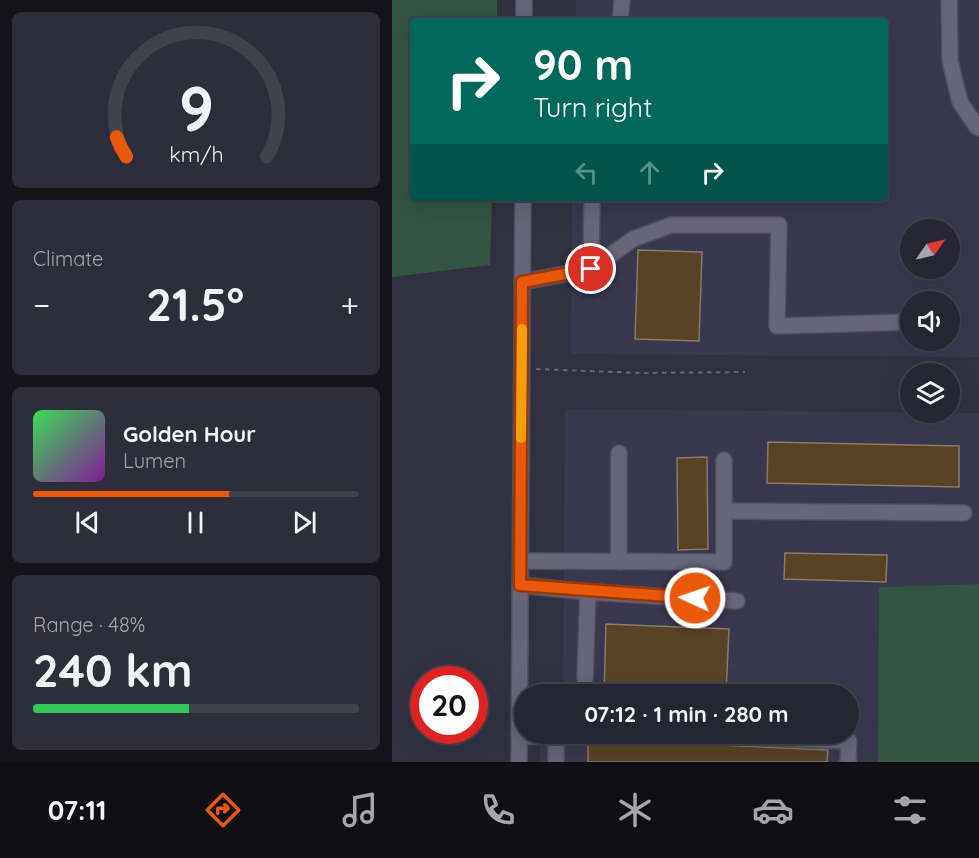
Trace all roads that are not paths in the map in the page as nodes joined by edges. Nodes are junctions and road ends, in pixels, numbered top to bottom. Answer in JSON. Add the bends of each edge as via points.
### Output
{"nodes":[{"id":1,"x":524,"y":0,"type":"edge"},
{"id":2,"x":622,"y":0,"type":"edge"},
{"id":3,"x":949,"y":0,"type":"edge"},
{"id":4,"x":524,"y":18,"type":"edge"},
{"id":5,"x":620,"y":18,"type":"edge"},
{"id":6,"x":980,"y":128,"type":"edge"},
{"id":7,"x":523,"y":201,"type":"edge"},
{"id":8,"x":592,"y":201,"type":"edge"},
{"id":9,"x":591,"y":269,"type":"junction"},
{"id":10,"x":522,"y":282,"type":"junction"},
{"id":11,"x":900,"y":322,"type":"edge"},
{"id":12,"x":619,"y":453,"type":"dead end"},
{"id":13,"x":724,"y":460,"type":"dead end"},
{"id":14,"x":724,"y":511,"type":"junction"},
{"id":15,"x":964,"y":513,"type":"dead end"},
{"id":16,"x":521,"y":561,"type":"junction"},
{"id":17,"x":619,"y":562,"type":"junction"},
{"id":18,"x":520,"y":585,"type":"junction"},
{"id":19,"x":588,"y":592,"type":"junction"},
{"id":20,"x":737,"y":601,"type":"dead end"},
{"id":21,"x":585,"y":678,"type":"dead end"},
{"id":22,"x":519,"y":684,"type":"edge"},
{"id":23,"x":519,"y":744,"type":"edge"},
{"id":24,"x":556,"y":744,"type":"edge"},
{"id":25,"x":849,"y":744,"type":"edge"},
{"id":26,"x":519,"y":762,"type":"edge"},
{"id":27,"x":556,"y":762,"type":"edge"},
{"id":28,"x":848,"y":762,"type":"edge"}],
"edges":[{"from":1,"to":4,"type":"street"},
{"from":2,"to":5,"type":"street"},
{"from":3,"to":6,"type":"street","via":[[950,61],[960,102]]},
{"from":7,"to":10,"type":"street"},
{"from":8,"to":9,"type":"street"},
{"from":9,"to":10,"type":"street"},
{"from":9,"to":11,"type":"street","via":[[633,239],[671,225],[779,225],[777,326]]},
{"from":10,"to":16,"type":"street"},
{"from":12,"to":17,"type":"street"},
{"from":13,"to":14,"type":"street"},
{"from":14,"to":15,"type":"street"},
{"from":14,"to":17,"type":"street","via":[[724,562]]},
{"from":16,"to":17,"type":"street"},
{"from":16,"to":18,"type":"street"},
{"from":18,"to":19,"type":"street"},
{"from":18,"to":22,"type":"street"},
{"from":19,"to":20,"type":"street"},
{"from":19,"to":21,"type":"street"},
{"from":23,"to":26,"type":"street"},
{"from":24,"to":27,"type":"street"},
{"from":25,"to":28,"type":"street"}]}
